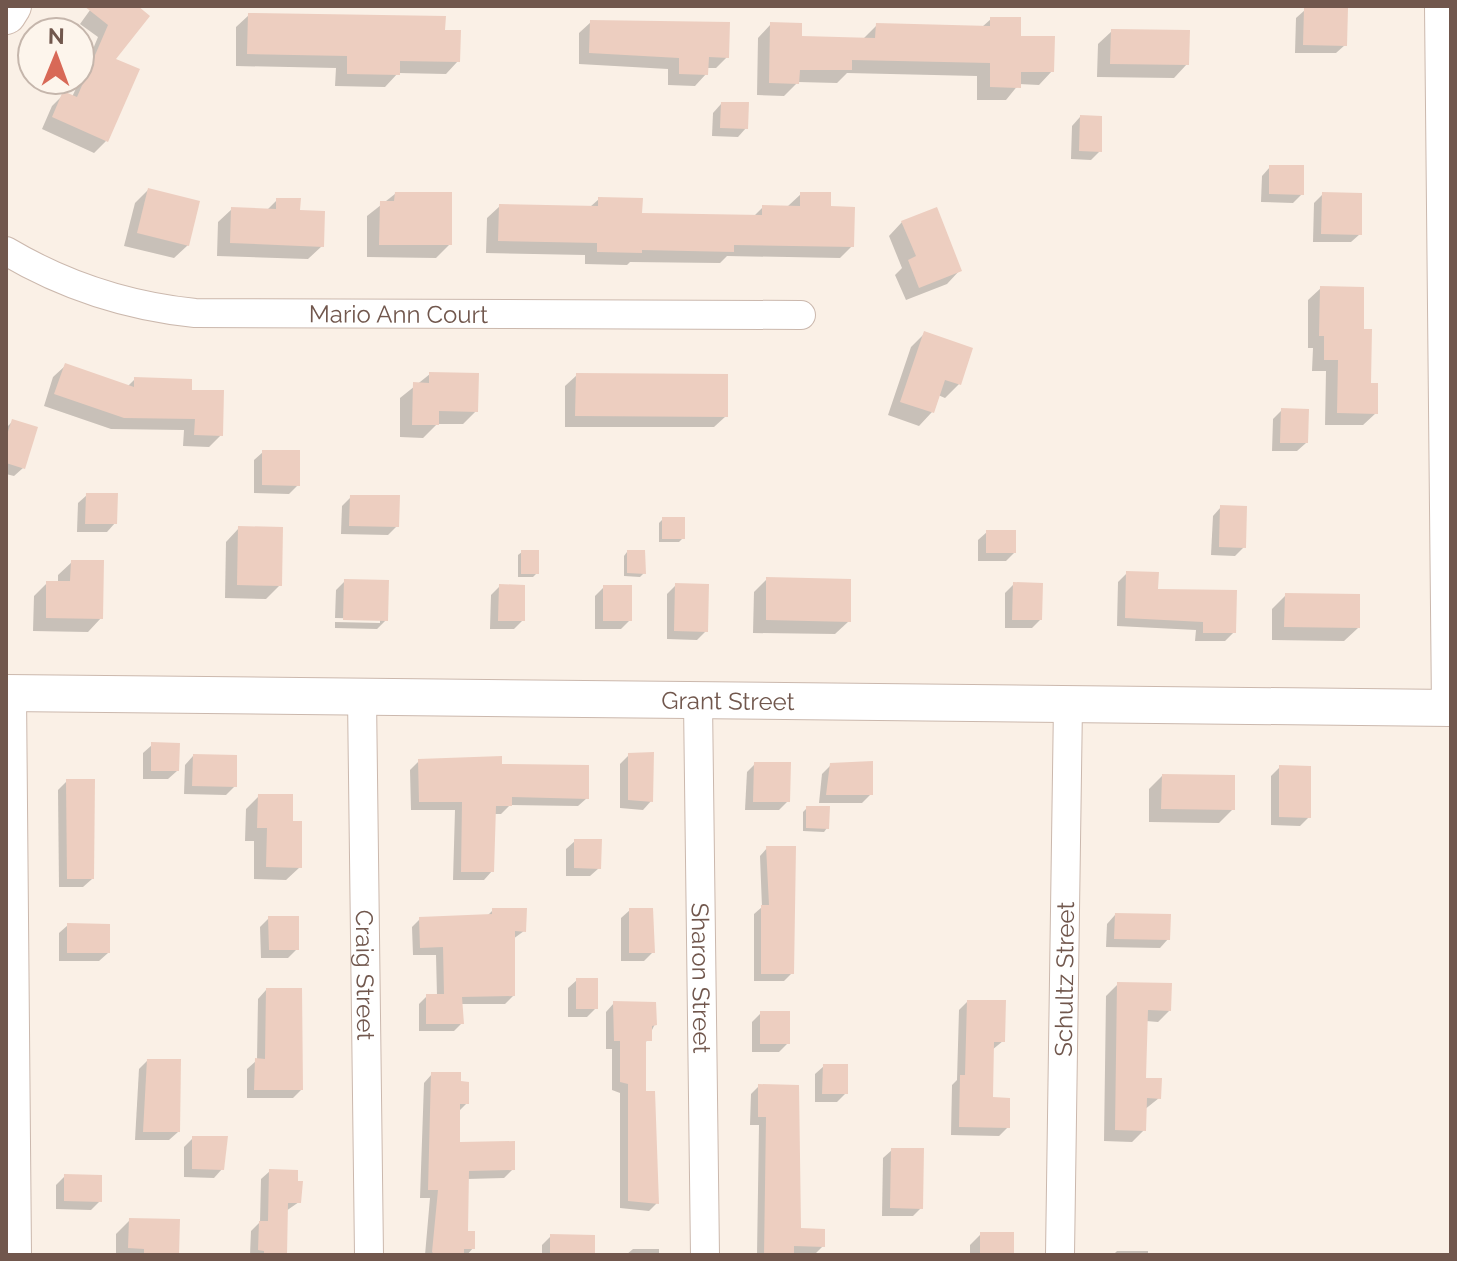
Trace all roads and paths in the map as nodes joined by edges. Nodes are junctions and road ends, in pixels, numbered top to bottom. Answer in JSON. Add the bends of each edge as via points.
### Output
{"nodes":[{"id":1,"x":11,"y":6,"type":"edge"},
{"id":2,"x":1443,"y":6,"type":"edge"},
{"id":3,"x":6,"y":14,"type":"edge"},
{"id":4,"x":6,"y":251,"type":"edge"},
{"id":5,"x":801,"y":315,"type":"dead end"},
{"id":6,"x":9,"y":693,"type":"edge"},
{"id":7,"x":362,"y":697,"type":"junction"},
{"id":8,"x":698,"y":702,"type":"junction"},
{"id":9,"x":1068,"y":704,"type":"junction"},
{"id":10,"x":1451,"y":708,"type":"edge"},
{"id":11,"x":17,"y":1255,"type":"edge"},
{"id":12,"x":369,"y":1255,"type":"edge"},
{"id":13,"x":705,"y":1255,"type":"edge"},
{"id":14,"x":1060,"y":1255,"type":"edge"}],
"edges":[{"from":1,"to":3,"type":"main road"},
{"from":2,"to":10,"type":"street"},
{"from":4,"to":5,"type":"street","name":"Mario Ann Court","via":[[77,288],[195,313]]},
{"from":6,"to":7,"type":"street","name":"Grant Street"},
{"from":6,"to":11,"type":"street"},
{"from":7,"to":8,"type":"street","name":"Grant Street"},
{"from":7,"to":12,"type":"street","name":"Craig Street"},
{"from":8,"to":9,"type":"street","name":"Grant Street"},
{"from":8,"to":13,"type":"street","name":"Sharon Street"},
{"from":9,"to":10,"type":"street","name":"Grant Street"},
{"from":9,"to":14,"type":"street","name":"Schultz Street"}]}
